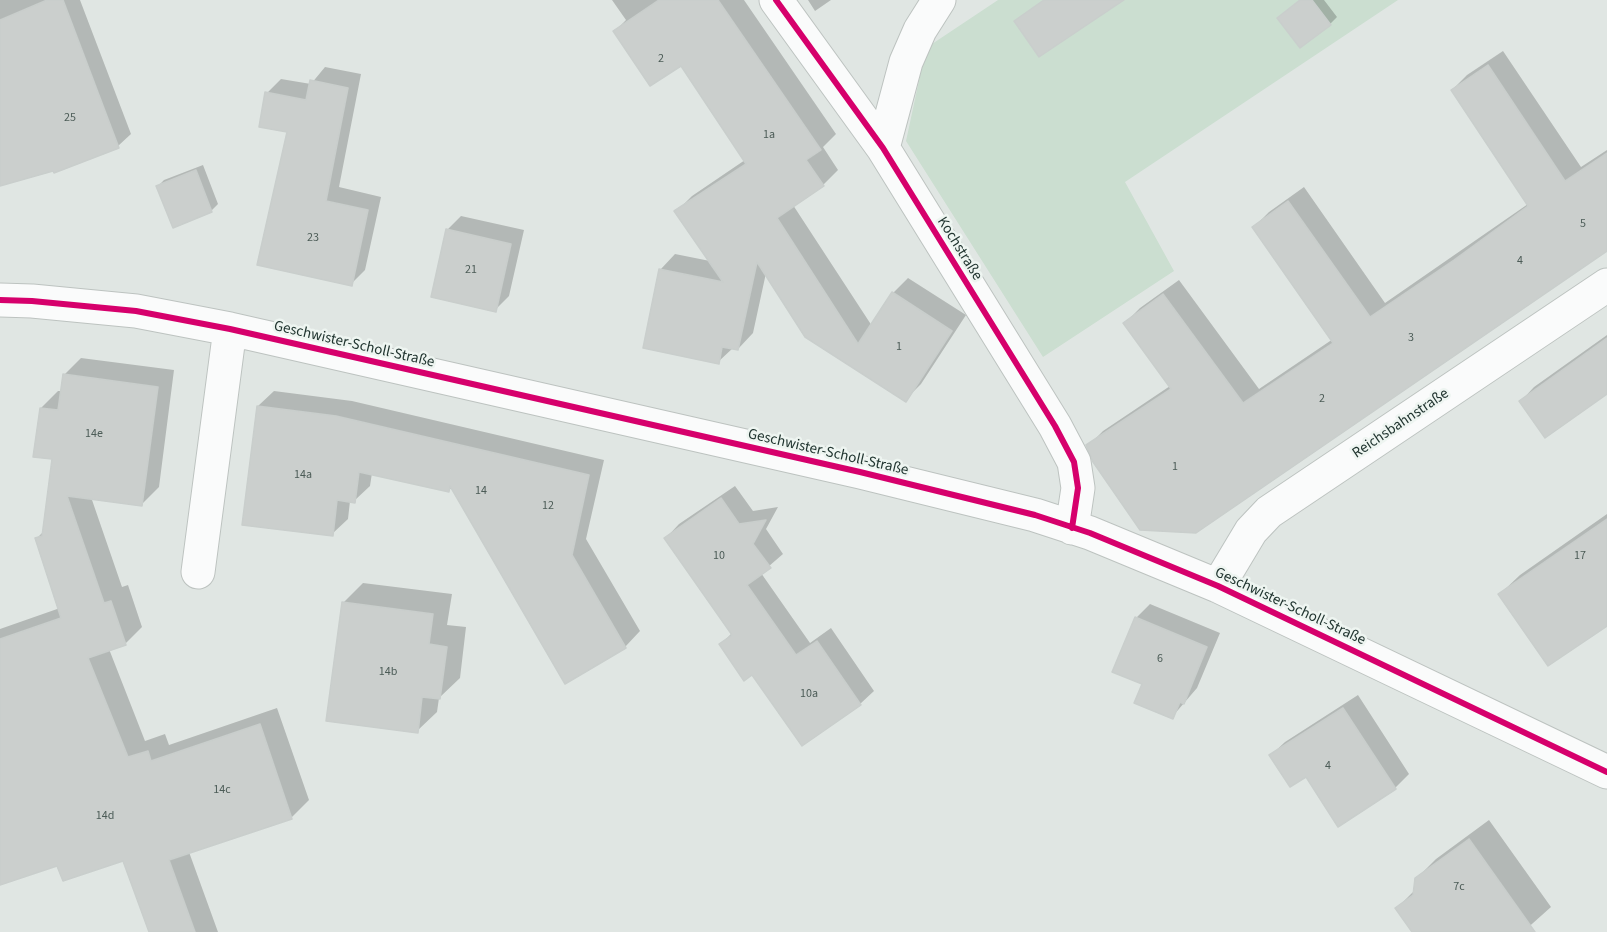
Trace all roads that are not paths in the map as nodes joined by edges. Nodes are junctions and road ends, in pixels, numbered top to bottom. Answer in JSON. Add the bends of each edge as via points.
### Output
{"nodes":[{"id":1,"x":776,"y":0,"type":"edge"},
{"id":2,"x":939,"y":0,"type":"edge"},
{"id":3,"x":883,"y":148,"type":"junction"},
{"id":4,"x":1607,"y":285,"type":"edge"},
{"id":5,"x":0,"y":300,"type":"edge"},
{"id":6,"x":230,"y":329,"type":"junction"},
{"id":7,"x":1072,"y":528,"type":"junction"},
{"id":8,"x":198,"y":572,"type":"dead end"},
{"id":9,"x":1218,"y":585,"type":"junction"},
{"id":10,"x":1607,"y":772,"type":"edge"}],
"edges":[{"from":1,"to":3,"type":"street","name":"Kochstraße"},
{"from":2,"to":3,"type":"street","via":[[906,62]]},
{"from":3,"to":7,"type":"street","name":"Kochstraße","via":[[1074,462],[1078,488]]},
{"from":4,"to":9,"type":"street","name":"Reichsbahnstraße","via":[[1269,512],[1251,531]]},
{"from":5,"to":6,"type":"street","name":"Geschwister-Scholl-Straße","via":[[136,311]]},
{"from":6,"to":7,"type":"street","name":"Geschwister-Scholl-Straße","via":[[860,472],[1035,515]]},
{"from":6,"to":8,"type":"street"},
{"from":7,"to":9,"type":"street","name":"Geschwister-Scholl-Straße"},
{"from":9,"to":10,"type":"street","name":"Geschwister-Scholl-Straße"}]}
